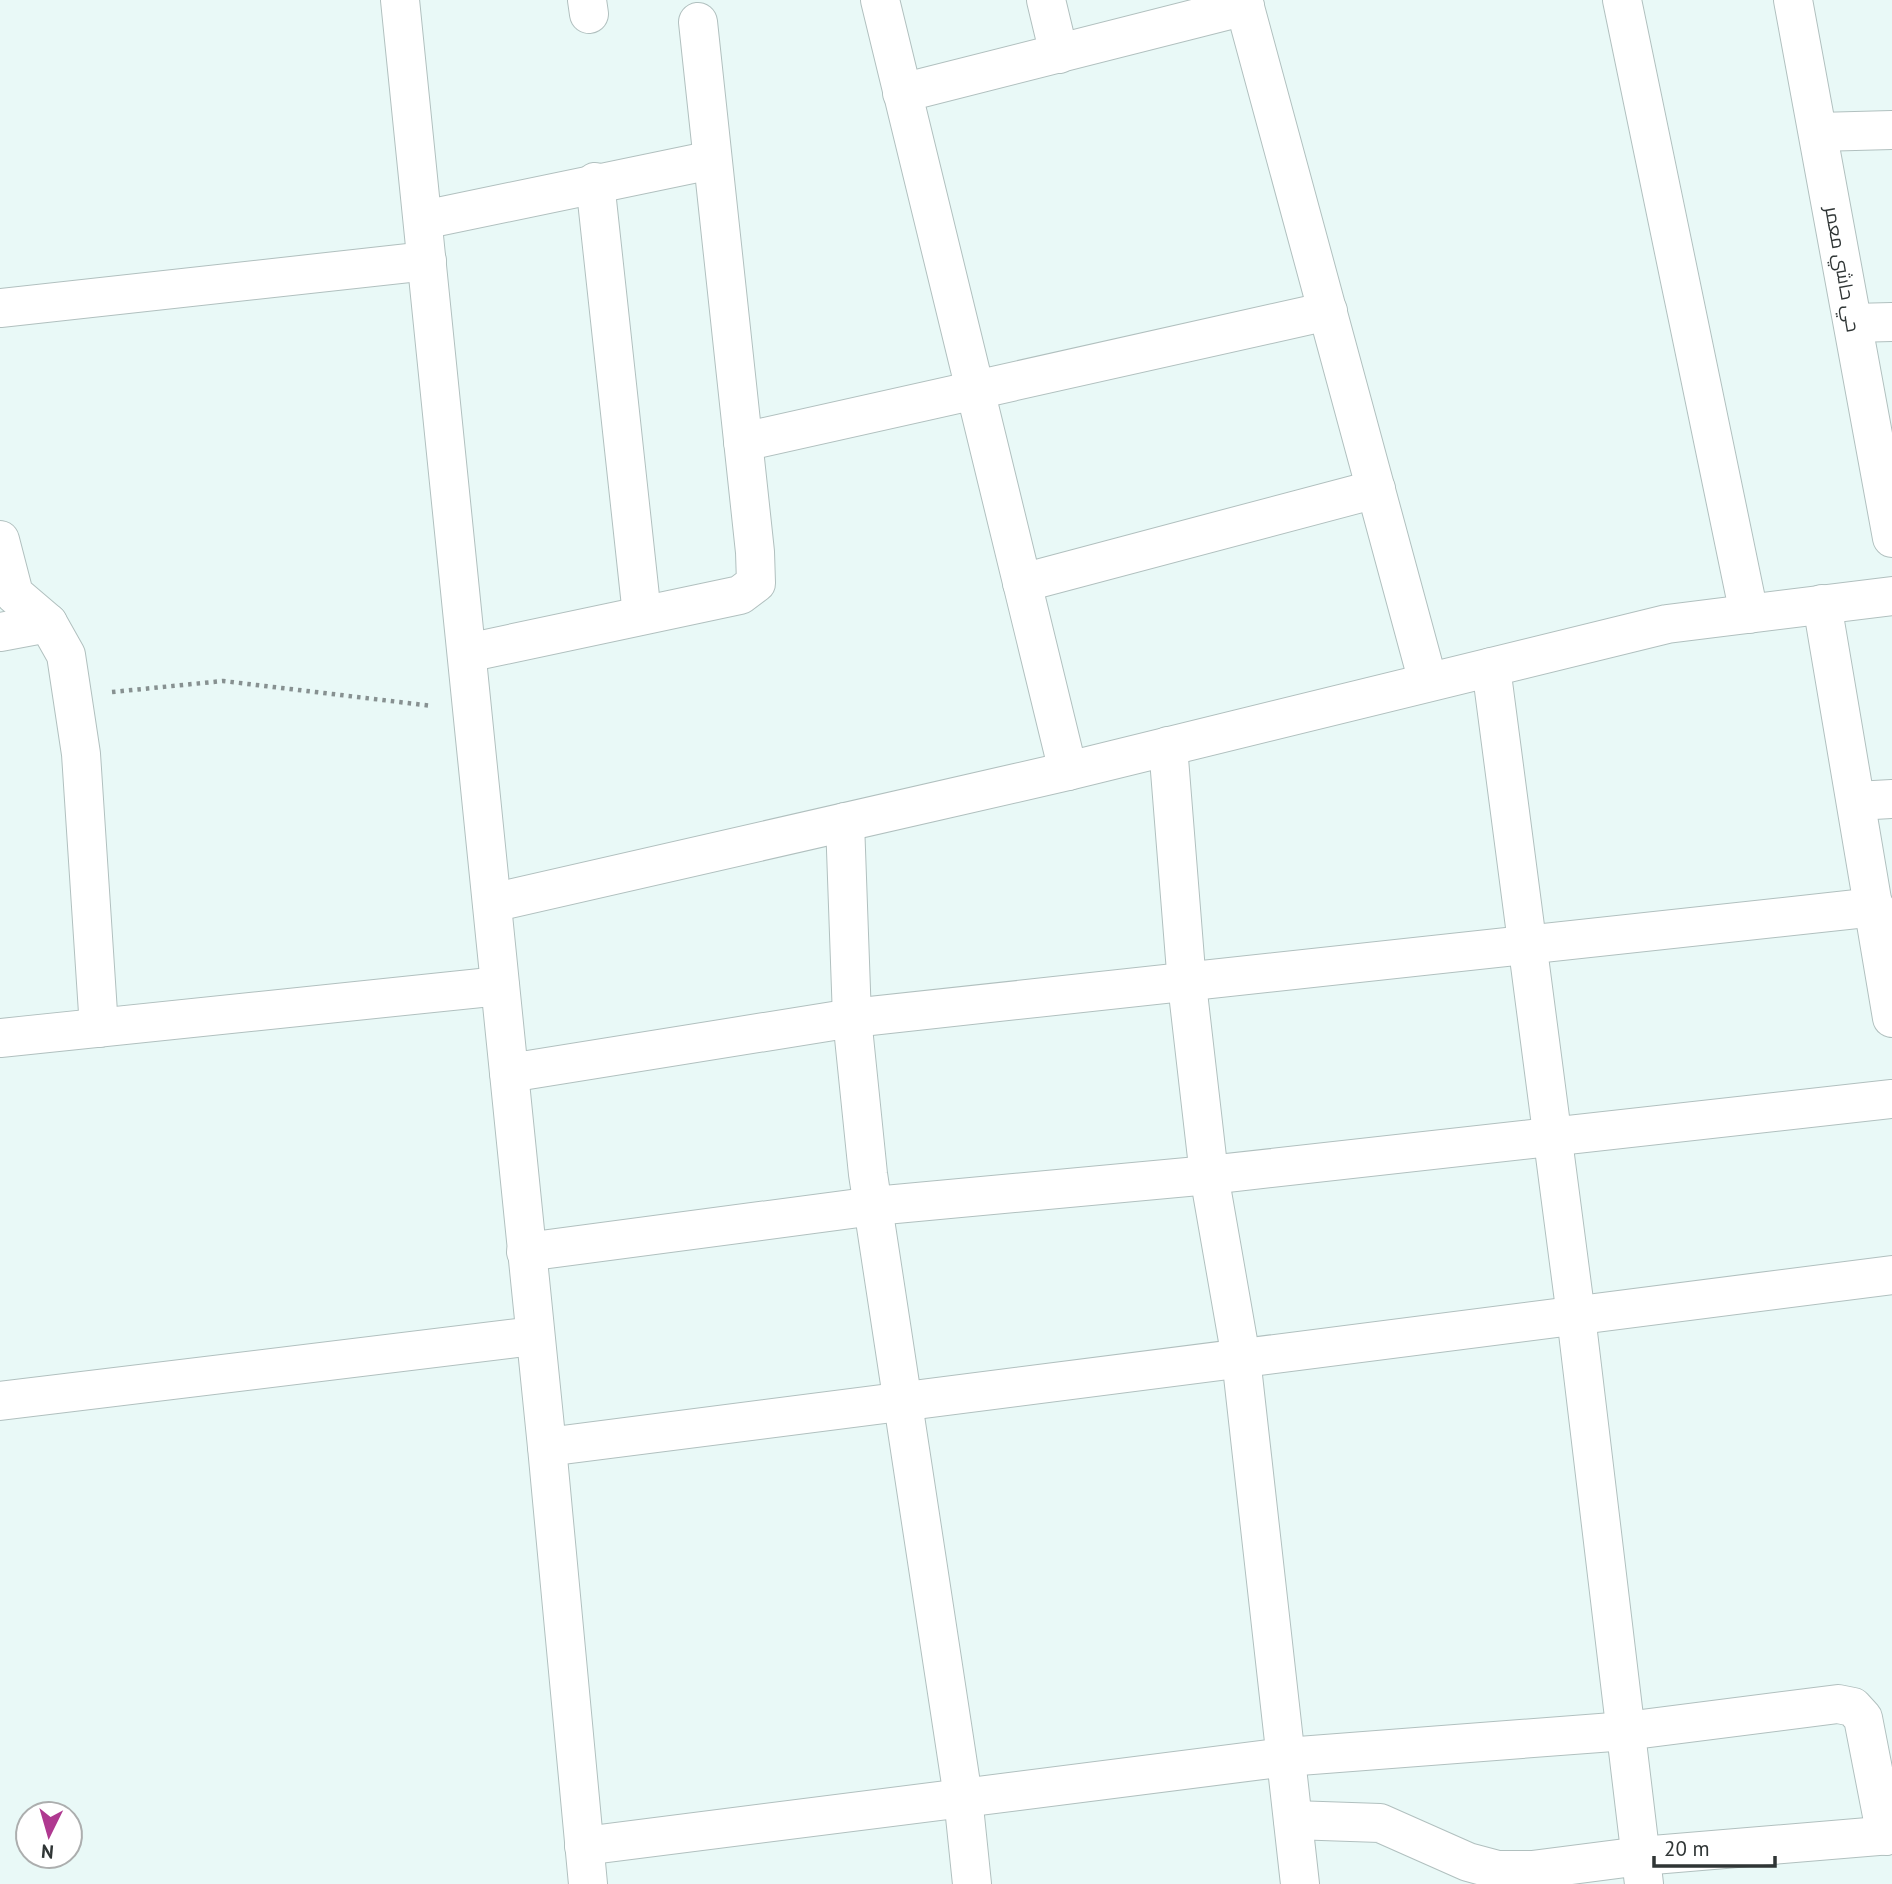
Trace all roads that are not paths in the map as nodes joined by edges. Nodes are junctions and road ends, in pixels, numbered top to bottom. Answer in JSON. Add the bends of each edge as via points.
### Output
{"nodes":[{"id":1,"x":400,"y":0,"type":"edge"},
{"id":2,"x":880,"y":0,"type":"edge"},
{"id":3,"x":1046,"y":0,"type":"edge"},
{"id":4,"x":1622,"y":0,"type":"edge"},
{"id":5,"x":1793,"y":0,"type":"edge"},
{"id":6,"x":1244,"y":3,"type":"edge"},
{"id":7,"x":698,"y":22,"type":"dead end"},
{"id":8,"x":1059,"y":54,"type":"junction"},
{"id":9,"x":902,"y":93,"type":"junction"},
{"id":10,"x":1892,"y":130,"type":"edge"},
{"id":11,"x":1818,"y":132,"type":"junction"},
{"id":12,"x":712,"y":160,"type":"junction"},
{"id":13,"x":595,"y":182,"type":"junction"},
{"id":14,"x":422,"y":220,"type":"junction"},
{"id":15,"x":427,"y":261,"type":"junction"},
{"id":16,"x":0,"y":308,"type":"edge"},
{"id":17,"x":1328,"y":311,"type":"junction"},
{"id":18,"x":1892,"y":322,"type":"edge"},
{"id":19,"x":1853,"y":323,"type":"junction"},
{"id":20,"x":975,"y":391,"type":"junction"},
{"id":21,"x":743,"y":442,"type":"junction"},
{"id":22,"x":1376,"y":489,"type":"junction"},
{"id":23,"x":1892,"y":538,"type":"edge"},
{"id":24,"x":0,"y":540,"type":"edge"},
{"id":25,"x":1022,"y":583,"type":"junction"},
{"id":26,"x":1892,"y":596,"type":"edge"},
{"id":27,"x":1822,"y":604,"type":"junction"},
{"id":28,"x":1749,"y":614,"type":"junction"},
{"id":29,"x":642,"y":615,"type":"junction"},
{"id":30,"x":48,"y":624,"type":"junction"},
{"id":31,"x":0,"y":632,"type":"edge"},
{"id":32,"x":467,"y":653,"type":"junction"},
{"id":33,"x":1492,"y":667,"type":"junction"},
{"id":34,"x":1428,"y":682,"type":"junction"},
{"id":35,"x":1168,"y":746,"type":"junction"},
{"id":36,"x":1068,"y":771,"type":"junction"},
{"id":37,"x":1874,"y":800,"type":"edge"},
{"id":38,"x":845,"y":822,"type":"junction"},
{"id":39,"x":492,"y":904,"type":"junction"},
{"id":40,"x":1874,"y":906,"type":"junction"},
{"id":41,"x":1527,"y":944,"type":"junction"},
{"id":42,"x":1187,"y":984,"type":"junction"},
{"id":43,"x":500,"y":986,"type":"junction"},
{"id":44,"x":1891,"y":1006,"type":"edge"},
{"id":45,"x":852,"y":1018,"type":"junction"},
{"id":46,"x":99,"y":1028,"type":"junction"},
{"id":47,"x":0,"y":1038,"type":"edge"},
{"id":48,"x":509,"y":1073,"type":"junction"},
{"id":49,"x":1892,"y":1099,"type":"edge"},
{"id":50,"x":1552,"y":1134,"type":"junction"},
{"id":51,"x":1209,"y":1175,"type":"junction"},
{"id":52,"x":874,"y":1206,"type":"junction"},
{"id":53,"x":527,"y":1252,"type":"junction"},
{"id":54,"x":1892,"y":1275,"type":"edge"},
{"id":55,"x":1576,"y":1315,"type":"junction"},
{"id":56,"x":534,"y":1336,"type":"junction"},
{"id":57,"x":1241,"y":1358,"type":"junction"},
{"id":58,"x":905,"y":1399,"type":"junction"},
{"id":59,"x":0,"y":1401,"type":"edge"},
{"id":60,"x":547,"y":1447,"type":"junction"},
{"id":61,"x":1626,"y":1731,"type":"junction"},
{"id":62,"x":1286,"y":1757,"type":"junction"},
{"id":63,"x":964,"y":1797,"type":"junction"},
{"id":64,"x":1293,"y":1820,"type":"junction"},
{"id":65,"x":1889,"y":1835,"type":"edge"},
{"id":66,"x":584,"y":1846,"type":"junction"},
{"id":67,"x":1643,"y":1870,"type":"edge"},
{"id":68,"x":588,"y":1884,"type":"edge"},
{"id":69,"x":972,"y":1884,"type":"edge"},
{"id":70,"x":1300,"y":1884,"type":"edge"}],
"edges":[{"from":1,"to":14,"type":"street"},
{"from":2,"to":9,"type":"street"},
{"from":3,"to":8,"type":"street"},
{"from":4,"to":28,"type":"street"},
{"from":5,"to":11,"type":"street","name":"حي حاشي معمر"},
{"from":6,"to":8,"type":"street"},
{"from":6,"to":17,"type":"street"},
{"from":7,"to":12,"type":"street"},
{"from":8,"to":9,"type":"street"},
{"from":9,"to":20,"type":"street"},
{"from":10,"to":11,"type":"street"},
{"from":11,"to":19,"type":"street","name":"حي حاشي معمر"},
{"from":12,"to":13,"type":"street"},
{"from":12,"to":21,"type":"street"},
{"from":13,"to":14,"type":"street"},
{"from":13,"to":29,"type":"street"},
{"from":14,"to":15,"type":"street"},
{"from":15,"to":16,"type":"street"},
{"from":15,"to":32,"type":"street"},
{"from":17,"to":20,"type":"street"},
{"from":17,"to":22,"type":"street"},
{"from":18,"to":19,"type":"street"},
{"from":19,"to":23,"type":"street","name":"حي حاشي معمر"},
{"from":20,"to":21,"type":"street"},
{"from":20,"to":25,"type":"street"},
{"from":21,"to":29,"type":"street","via":[[756,583],[740,595]]},
{"from":22,"to":25,"type":"street"},
{"from":22,"to":34,"type":"street"},
{"from":24,"to":30,"type":"street","via":[[14,594]]},
{"from":25,"to":36,"type":"street"},
{"from":26,"to":27,"type":"street"},
{"from":27,"to":28,"type":"street"},
{"from":27,"to":37,"type":"street"},
{"from":28,"to":33,"type":"street","via":[[1667,624]]},
{"from":29,"to":32,"type":"street"},
{"from":30,"to":31,"type":"street"},
{"from":30,"to":46,"type":"street","via":[[66,655],[81,754]]},
{"from":32,"to":39,"type":"street"},
{"from":33,"to":34,"type":"street"},
{"from":33,"to":41,"type":"street"},
{"from":34,"to":35,"type":"street"},
{"from":35,"to":36,"type":"street"},
{"from":35,"to":42,"type":"street"},
{"from":36,"to":38,"type":"street"},
{"from":37,"to":40,"type":"street"},
{"from":38,"to":39,"type":"street"},
{"from":38,"to":45,"type":"street"},
{"from":39,"to":43,"type":"street"},
{"from":40,"to":41,"type":"street"},
{"from":40,"to":44,"type":"street"},
{"from":41,"to":42,"type":"street"},
{"from":41,"to":50,"type":"street"},
{"from":42,"to":45,"type":"street"},
{"from":42,"to":51,"type":"street"},
{"from":43,"to":46,"type":"street"},
{"from":43,"to":48,"type":"street"},
{"from":45,"to":48,"type":"street"},
{"from":45,"to":52,"type":"street"},
{"from":46,"to":47,"type":"street"},
{"from":48,"to":53,"type":"street"},
{"from":49,"to":50,"type":"street"},
{"from":50,"to":51,"type":"street"},
{"from":50,"to":55,"type":"street"},
{"from":51,"to":52,"type":"street"},
{"from":51,"to":57,"type":"street"},
{"from":52,"to":53,"type":"street"},
{"from":52,"to":58,"type":"street"},
{"from":53,"to":56,"type":"street"},
{"from":54,"to":55,"type":"street"},
{"from":55,"to":57,"type":"street"},
{"from":55,"to":61,"type":"street"},
{"from":56,"to":59,"type":"street"},
{"from":56,"to":60,"type":"street"},
{"from":57,"to":58,"type":"street"},
{"from":57,"to":62,"type":"street"},
{"from":58,"to":60,"type":"street"},
{"from":58,"to":63,"type":"street"},
{"from":60,"to":66,"type":"street"},
{"from":61,"to":62,"type":"street"},
{"from":61,"to":65,"type":"street","via":[[1838,1704],[1853,1707],[1863,1718]]},
{"from":61,"to":67,"type":"street"},
{"from":62,"to":63,"type":"street"},
{"from":62,"to":64,"type":"street"},
{"from":63,"to":66,"type":"street"},
{"from":63,"to":69,"type":"street"},
{"from":64,"to":67,"type":"street","via":[[1380,1823],[1468,1863],[1498,1871]]},
{"from":64,"to":70,"type":"street"},
{"from":65,"to":67,"type":"street"},
{"from":66,"to":68,"type":"street"}]}
